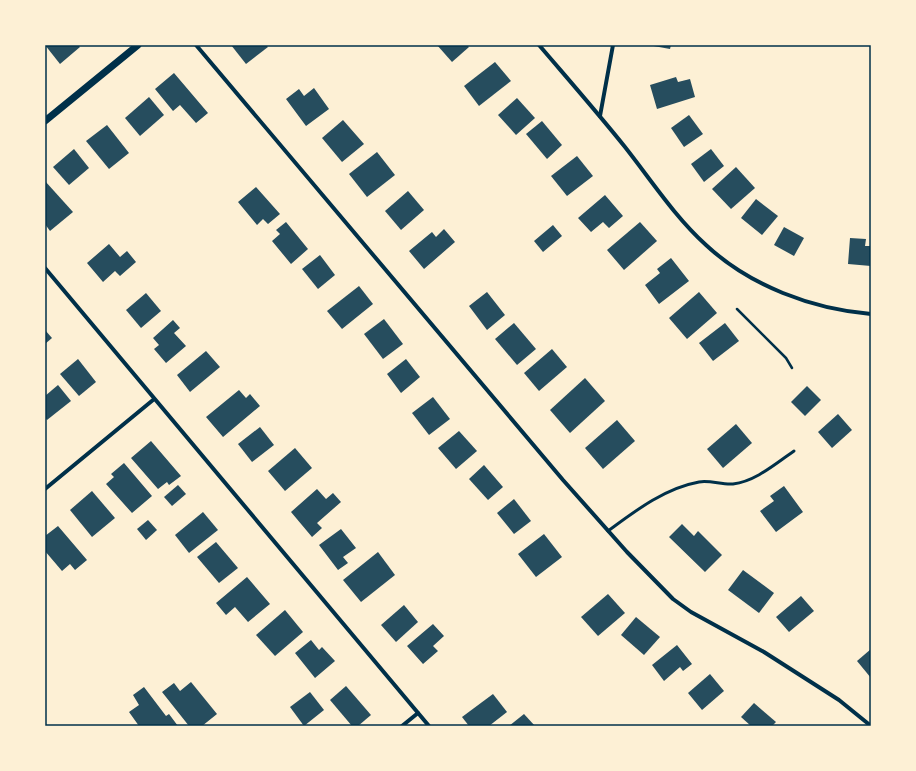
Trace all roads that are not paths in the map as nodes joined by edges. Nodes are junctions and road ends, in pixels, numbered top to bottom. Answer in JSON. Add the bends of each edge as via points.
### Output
{"nodes":[{"id":1,"x":138,"y":45,"type":"edge"},
{"id":2,"x":196,"y":45,"type":"edge"},
{"id":3,"x":539,"y":45,"type":"edge"},
{"id":4,"x":613,"y":45,"type":"edge"},
{"id":5,"x":600,"y":116,"type":"junction"},
{"id":6,"x":45,"y":121,"type":"edge"},
{"id":7,"x":45,"y":268,"type":"edge"},
{"id":8,"x":871,"y":314,"type":"edge"},
{"id":9,"x":153,"y":400,"type":"junction"},
{"id":10,"x":794,"y":451,"type":"dead end"},
{"id":11,"x":45,"y":488,"type":"edge"},
{"id":12,"x":608,"y":531,"type":"junction"},
{"id":13,"x":418,"y":713,"type":"junction"},
{"id":14,"x":402,"y":726,"type":"edge"},
{"id":15,"x":429,"y":726,"type":"edge"},
{"id":16,"x":871,"y":726,"type":"edge"}],
"edges":[{"from":1,"to":6,"type":"street"},
{"from":2,"to":12,"type":"street","via":[[562,480]]},
{"from":3,"to":5,"type":"street"},
{"from":4,"to":5,"type":"street"},
{"from":5,"to":8,"type":"street","via":[[686,224],[726,262],[787,295],[829,308]]},
{"from":7,"to":9,"type":"street"},
{"from":9,"to":11,"type":"street"},
{"from":9,"to":13,"type":"street"},
{"from":10,"to":12,"type":"lane","via":[[748,481],[731,484],[700,482],[666,494],[640,507]]},
{"from":12,"to":16,"type":"street","via":[[673,599],[691,612],[764,652],[839,700]]},
{"from":13,"to":14,"type":"street"},
{"from":13,"to":15,"type":"street"}]}
